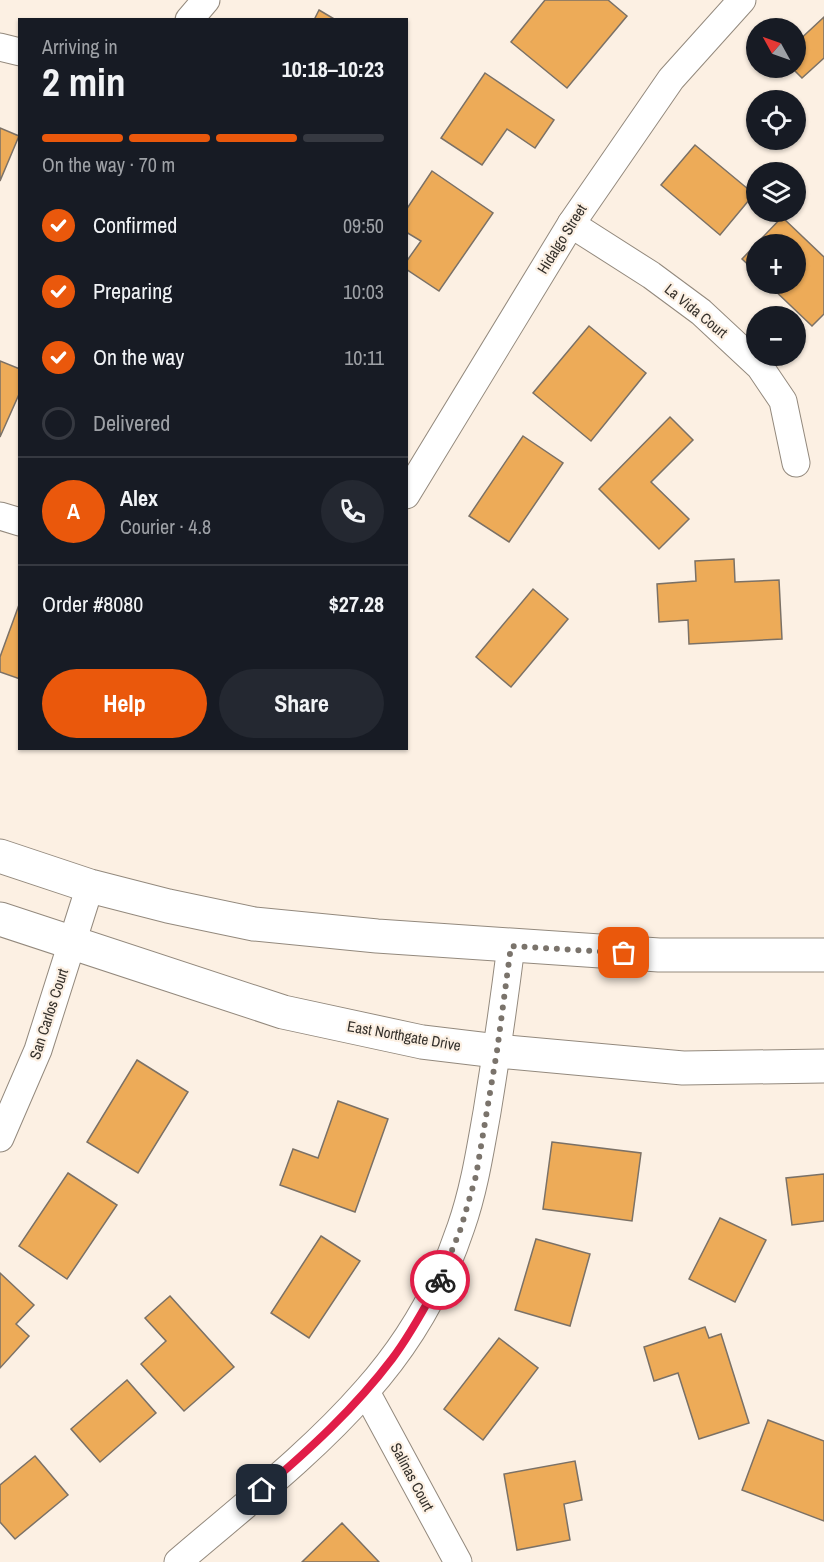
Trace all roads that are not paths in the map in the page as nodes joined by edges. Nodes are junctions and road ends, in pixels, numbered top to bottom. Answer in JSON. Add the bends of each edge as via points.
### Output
{"nodes":[{"id":1,"x":206,"y":0,"type":"edge"},
{"id":2,"x":742,"y":0,"type":"edge"},
{"id":3,"x":191,"y":18,"type":"edge"},
{"id":4,"x":0,"y":47,"type":"edge"},
{"id":5,"x":18,"y":52,"type":"edge"},
{"id":6,"x":571,"y":224,"type":"junction"},
{"id":7,"x":796,"y":463,"type":"dead end"},
{"id":8,"x":408,"y":492,"type":"edge"},
{"id":9,"x":0,"y":516,"type":"edge"},
{"id":10,"x":18,"y":521,"type":"edge"},
{"id":11,"x":0,"y":856,"type":"edge"},
{"id":12,"x":90,"y":886,"type":"junction"},
{"id":13,"x":0,"y":919,"type":"edge"},
{"id":14,"x":72,"y":942,"type":"junction"},
{"id":15,"x":511,"y":946,"type":"junction"},
{"id":16,"x":824,"y":955,"type":"edge"},
{"id":17,"x":497,"y":1051,"type":"junction"},
{"id":18,"x":824,"y":1066,"type":"edge"},
{"id":19,"x":0,"y":1138,"type":"edge"},
{"id":20,"x":366,"y":1392,"type":"junction"},
{"id":21,"x":178,"y":1562,"type":"edge"},
{"id":22,"x":458,"y":1562,"type":"edge"}],
"edges":[{"from":1,"to":3,"type":"street"},
{"from":2,"to":6,"type":"street","name":"Hidalgo Street","via":[[671,79]]},
{"from":4,"to":5,"type":"street"},
{"from":6,"to":7,"type":"street","name":"La Vida Court","via":[[701,312],[760,367],[783,401]]},
{"from":6,"to":8,"type":"street","name":"Hidalgo Street"},
{"from":9,"to":10,"type":"street"},
{"from":11,"to":12,"type":"main road"},
{"from":12,"to":14,"type":"street","name":"San Carlos Court"},
{"from":12,"to":15,"type":"main road","via":[[254,924]]},
{"from":13,"to":14,"type":"main road","name":"East Northgate Drive"},
{"from":14,"to":17,"type":"main road","name":"East Northgate Drive","via":[[283,1012],[422,1042]]},
{"from":14,"to":19,"type":"street","name":"San Carlos Court","via":[[38,1050]]},
{"from":15,"to":16,"type":"main road","via":[[659,955]]},
{"from":15,"to":17,"type":"street"},
{"from":17,"to":18,"type":"main road","name":"East Northgate Drive","via":[[683,1068]]},
{"from":17,"to":20,"type":"street","via":[[476,1176],[461,1228],[440,1280],[416,1323]]},
{"from":20,"to":21,"type":"street","via":[[312,1446]]},
{"from":20,"to":22,"type":"street","name":"Salinas Court"}]}
